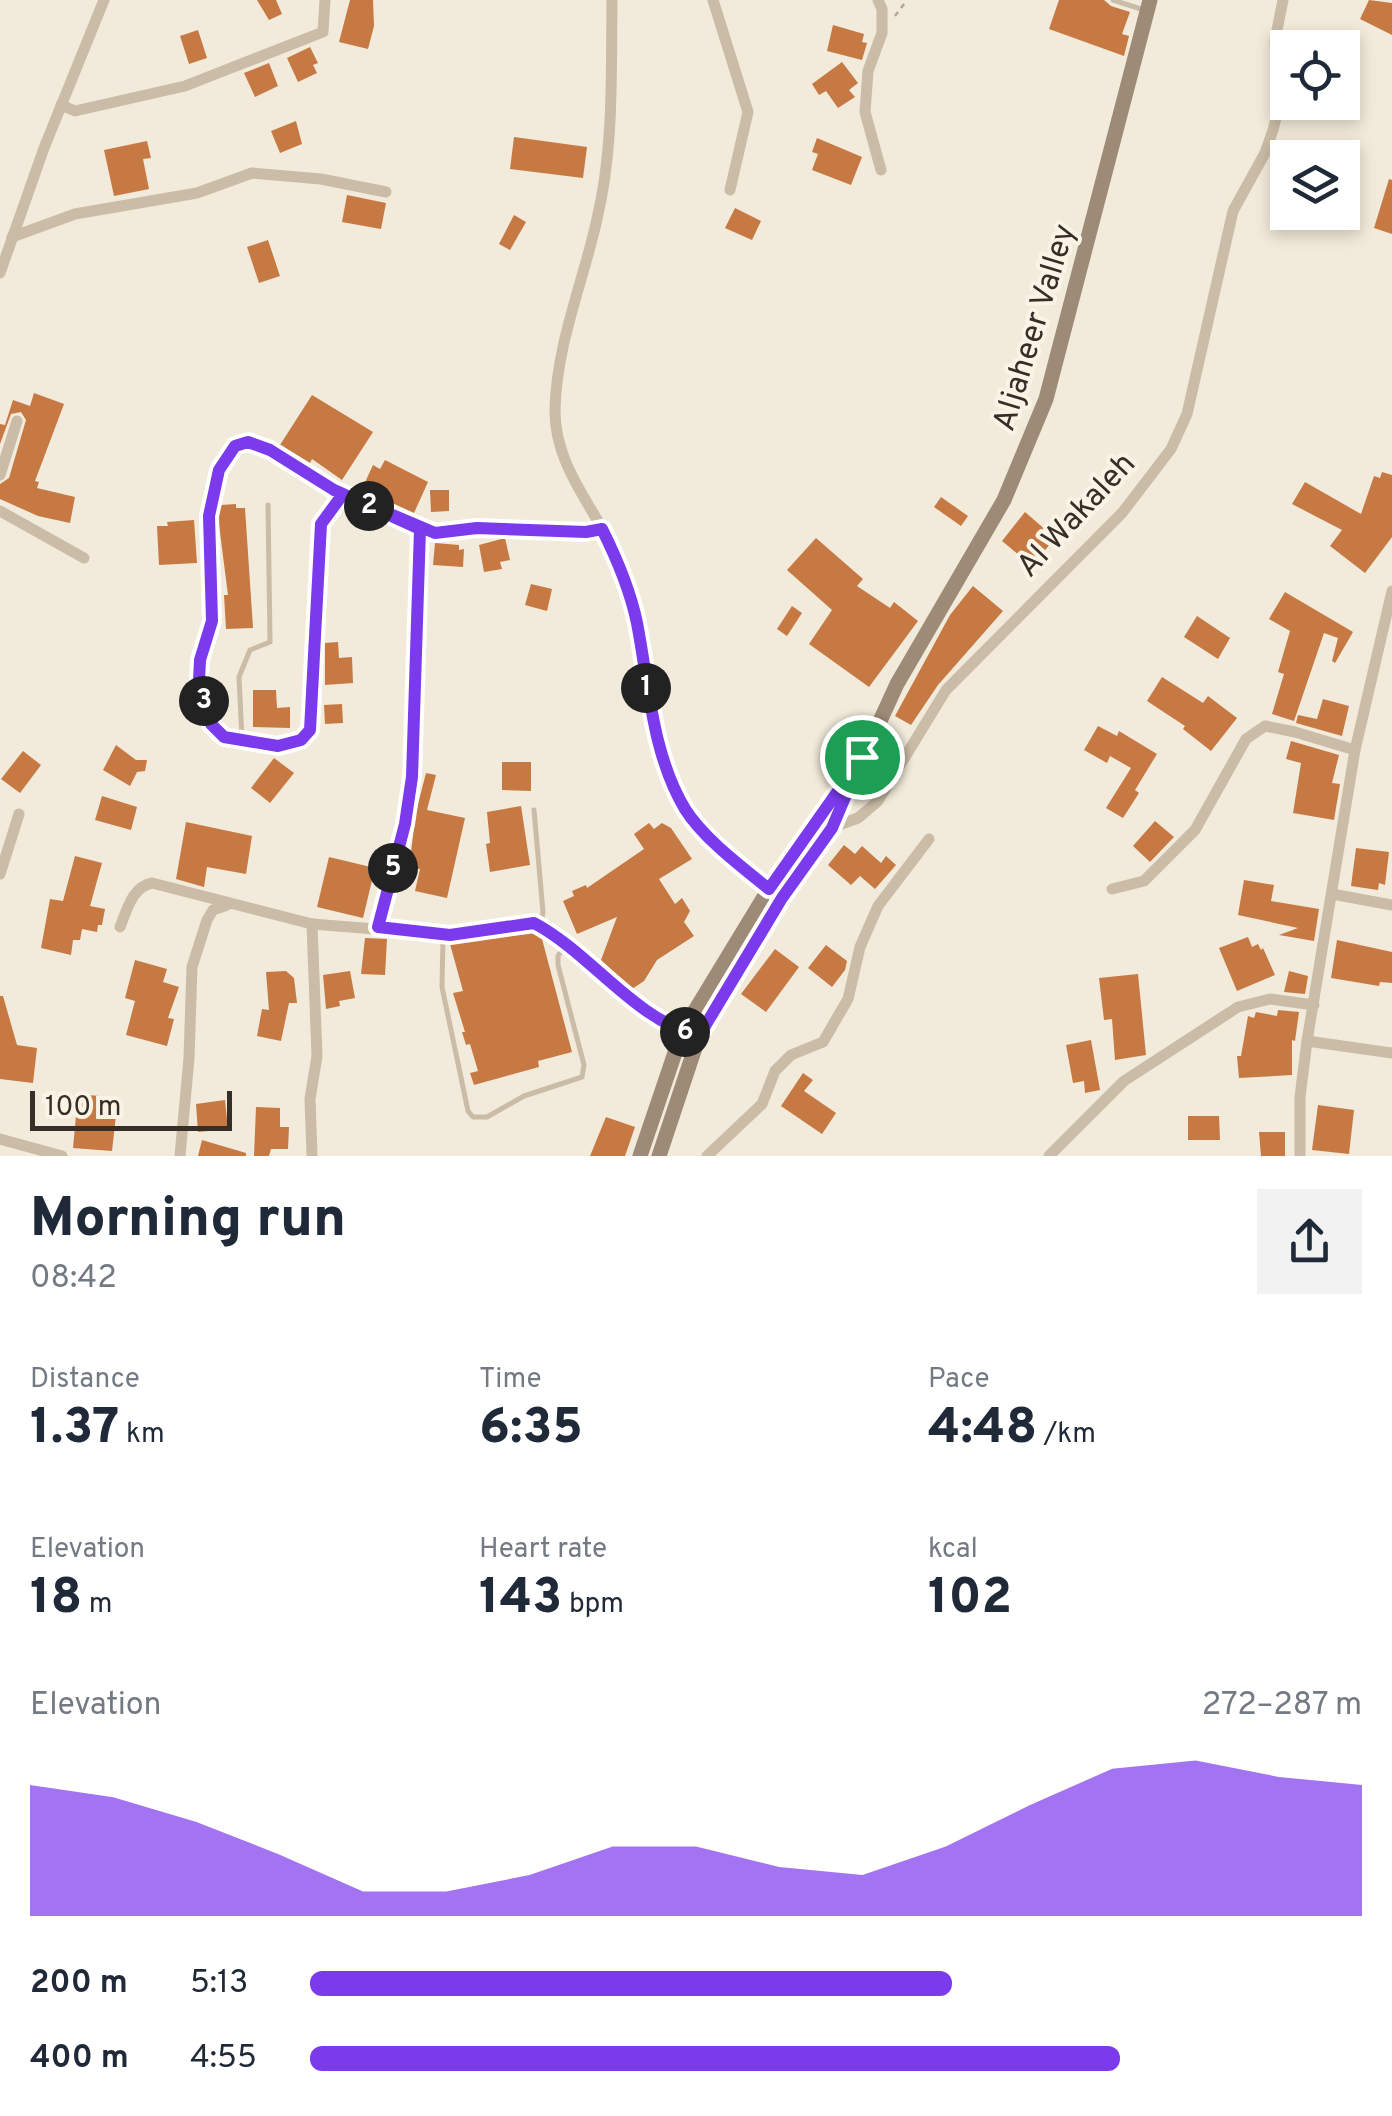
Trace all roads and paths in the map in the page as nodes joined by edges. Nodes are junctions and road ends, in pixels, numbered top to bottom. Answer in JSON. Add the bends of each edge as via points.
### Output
{"nodes":[{"id":1,"x":104,"y":0,"type":"edge"},
{"id":2,"x":326,"y":0,"type":"edge"},
{"id":3,"x":612,"y":0,"type":"edge"},
{"id":4,"x":713,"y":0,"type":"edge"},
{"id":5,"x":878,"y":0,"type":"edge"},
{"id":6,"x":1113,"y":0,"type":"edge"},
{"id":7,"x":1282,"y":0,"type":"edge"},
{"id":8,"x":1149,"y":6,"type":"edge"},
{"id":9,"x":60,"y":105,"type":"junction"},
{"id":10,"x":881,"y":170,"type":"dead end"},
{"id":11,"x":730,"y":190,"type":"dead end"},
{"id":12,"x":386,"y":192,"type":"dead end"},
{"id":13,"x":12,"y":237,"type":"junction"},
{"id":14,"x":0,"y":273,"type":"edge"},
{"id":15,"x":17,"y":420,"type":"dead end"},
{"id":16,"x":0,"y":475,"type":"edge"},
{"id":17,"x":343,"y":494,"type":"junction"},
{"id":18,"x":268,"y":504,"type":"dead end"},
{"id":19,"x":0,"y":511,"type":"edge"},
{"id":20,"x":420,"y":529,"type":"junction"},
{"id":21,"x":602,"y":529,"type":"junction"},
{"id":22,"x":84,"y":558,"type":"dead end"},
{"id":23,"x":1392,"y":591,"type":"edge"},
{"id":24,"x":242,"y":742,"type":"junction"},
{"id":25,"x":1356,"y":750,"type":"junction"},
{"id":26,"x":862,"y":757,"type":"junction"},
{"id":27,"x":534,"y":810,"type":"dead end"},
{"id":28,"x":19,"y":814,"type":"dead end"},
{"id":29,"x":832,"y":828,"type":"junction"},
{"id":30,"x":929,"y":840,"type":"dead end"},
{"id":31,"x":0,"y":874,"type":"edge"},
{"id":32,"x":1112,"y":889,"type":"dead end"},
{"id":33,"x":776,"y":894,"type":"junction"},
{"id":34,"x":1332,"y":894,"type":"junction"},
{"id":35,"x":1392,"y":904,"type":"edge"},
{"id":36,"x":227,"y":905,"type":"junction"},
{"id":37,"x":312,"y":924,"type":"junction"},
{"id":38,"x":120,"y":927,"type":"dead end"},
{"id":39,"x":378,"y":927,"type":"junction"},
{"id":40,"x":540,"y":927,"type":"junction"},
{"id":41,"x":444,"y":934,"type":"junction"},
{"id":42,"x":567,"y":943,"type":"junction"},
{"id":43,"x":1314,"y":1005,"type":"junction"},
{"id":44,"x":682,"y":1032,"type":"junction"},
{"id":45,"x":699,"y":1036,"type":"junction"},
{"id":46,"x":1307,"y":1041,"type":"junction"},
{"id":47,"x":1392,"y":1053,"type":"edge"},
{"id":48,"x":0,"y":1139,"type":"edge"},
{"id":49,"x":312,"y":1154,"type":"edge"},
{"id":50,"x":62,"y":1156,"type":"edge"},
{"id":51,"x":180,"y":1156,"type":"edge"},
{"id":52,"x":640,"y":1156,"type":"edge"},
{"id":53,"x":659,"y":1156,"type":"edge"},
{"id":54,"x":708,"y":1156,"type":"edge"},
{"id":55,"x":1049,"y":1156,"type":"edge"},
{"id":56,"x":1300,"y":1156,"type":"edge"}],
"edges":[{"from":1,"to":9,"type":"street"},
{"from":2,"to":9,"type":"street","via":[[323,32],[185,86],[75,111]]},
{"from":3,"to":21,"type":"street","via":[[610,126],[598,216],[560,354],[555,414],[566,468]]},
{"from":4,"to":11,"type":"street","via":[[748,112]]},
{"from":5,"to":10,"type":"street","via":[[882,33],[864,112]]},
{"from":6,"to":8,"type":"lane"},
{"from":7,"to":29,"type":"street","name":"Al Wakaleh","via":[[1275,40],[1278,110],[1265,154],[1233,211],[1187,414],[1170,449],[1122,514],[946,690],[878,801]]},
{"from":8,"to":26,"type":"street","name":"Aljaheer Valley","via":[[1046,399],[1004,500]]},
{"from":9,"to":13,"type":"street"},
{"from":12,"to":13,"type":"street","via":[[252,173],[197,193],[75,214]]},
{"from":13,"to":14,"type":"street"},
{"from":15,"to":16,"type":"street"},
{"from":17,"to":20,"type":"street"},
{"from":17,"to":24,"type":"street","via":[[321,524],[310,730],[278,746]]},
{"from":17,"to":24,"type":"street","via":[[248,442],[235,446],[219,470],[209,516],[212,621],[199,681],[211,724]]},
{"from":18,"to":24,"type":"lane","via":[[270,642],[250,650],[239,676]]},
{"from":19,"to":22,"type":"street"},
{"from":20,"to":21,"type":"street"},
{"from":20,"to":39,"type":"street","via":[[412,777]]},
{"from":21,"to":33,"type":"street","via":[[621,567],[665,764],[686,812]]},
{"from":23,"to":25,"type":"street"},
{"from":25,"to":32,"type":"street","via":[[1265,726],[1246,740],[1195,830],[1144,881]]},
{"from":25,"to":34,"type":"street"},
{"from":26,"to":29,"type":"street","name":"Aljaheer Valley"},
{"from":26,"to":33,"type":"street","name":"Aljaheer Valley"},
{"from":27,"to":40,"type":"lane"},
{"from":28,"to":31,"type":"street"},
{"from":29,"to":33,"type":"street","name":"Aljaheer Valley"},
{"from":30,"to":54,"type":"street","via":[[878,906],[848,1000],[823,1042],[791,1056],[776,1071],[762,1104]]},
{"from":33,"to":44,"type":"street","name":"Aljaheer Valley"},
{"from":33,"to":45,"type":"street","name":"Aljaheer Valley"},
{"from":34,"to":35,"type":"street"},
{"from":34,"to":43,"type":"street"},
{"from":36,"to":37,"type":"street"},
{"from":36,"to":38,"type":"street","via":[[152,883],[134,894]]},
{"from":36,"to":51,"type":"street","via":[[208,920],[192,967]]},
{"from":37,"to":39,"type":"street"},
{"from":37,"to":49,"type":"street"},
{"from":39,"to":41,"type":"street"},
{"from":40,"to":41,"type":"street"},
{"from":40,"to":42,"type":"street"},
{"from":41,"to":42,"type":"lane","via":[[442,986],[474,1117],[582,1077],[558,965]]},
{"from":42,"to":44,"type":"street","via":[[635,1002]]},
{"from":43,"to":46,"type":"street"},
{"from":43,"to":55,"type":"street","via":[[1270,999],[1238,1006],[1124,1080]]},
{"from":44,"to":45,"type":"street"},
{"from":44,"to":52,"type":"street","name":"Aljaheer Valley"},
{"from":45,"to":53,"type":"street","name":"Aljaheer Valley"},
{"from":46,"to":47,"type":"street"},
{"from":46,"to":56,"type":"street"},
{"from":48,"to":50,"type":"street"}]}
